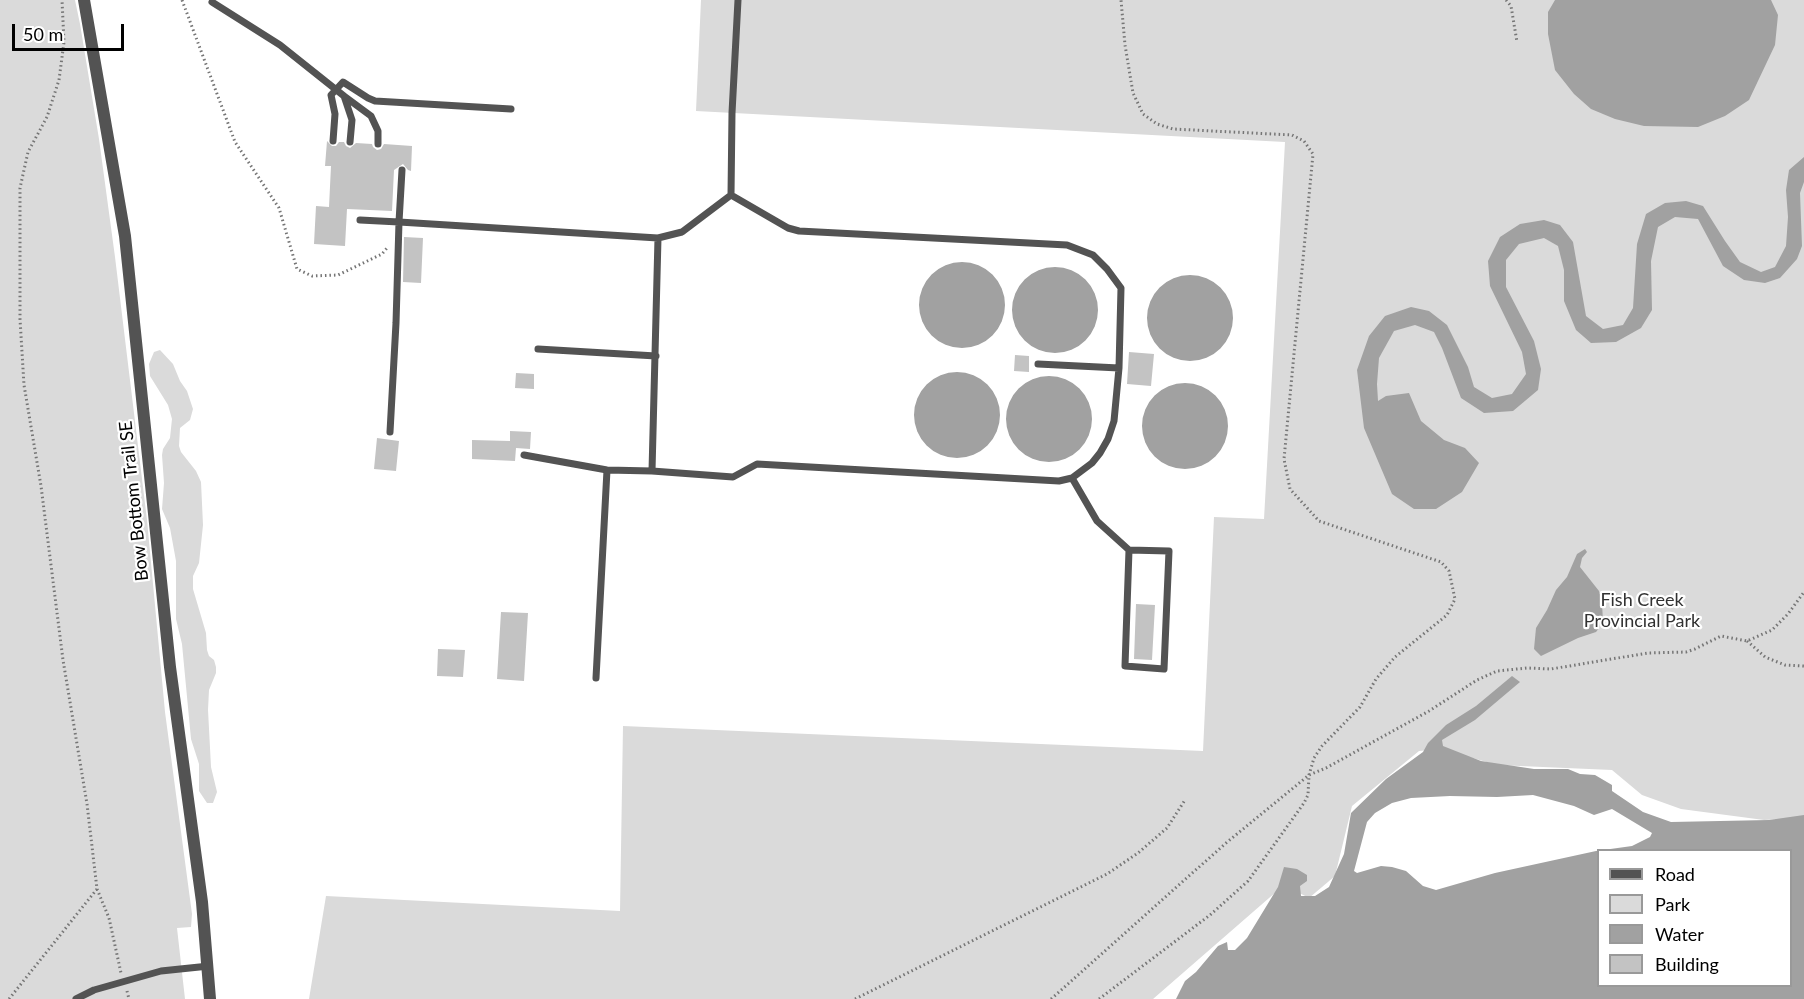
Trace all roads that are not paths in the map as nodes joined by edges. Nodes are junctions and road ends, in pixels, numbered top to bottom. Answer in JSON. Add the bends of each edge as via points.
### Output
{"nodes":[{"id":1,"x":84,"y":0,"type":"edge"},
{"id":2,"x":738,"y":0,"type":"edge"},
{"id":3,"x":212,"y":2,"type":"dead end"},
{"id":4,"x":337,"y":88,"type":"junction"},
{"id":5,"x":344,"y":96,"type":"junction"},
{"id":6,"x":511,"y":109,"type":"dead end"},
{"id":7,"x":333,"y":141,"type":"dead end"},
{"id":8,"x":350,"y":142,"type":"dead end"},
{"id":9,"x":378,"y":144,"type":"dead end"},
{"id":10,"x":402,"y":170,"type":"dead end"},
{"id":11,"x":731,"y":195,"type":"junction"},
{"id":12,"x":360,"y":220,"type":"dead end"},
{"id":13,"x":399,"y":222,"type":"junction"},
{"id":14,"x":658,"y":238,"type":"junction"},
{"id":15,"x":538,"y":349,"type":"dead end"},
{"id":16,"x":656,"y":356,"type":"junction"},
{"id":17,"x":1038,"y":364,"type":"dead end"},
{"id":18,"x":1119,"y":368,"type":"junction"},
{"id":19,"x":390,"y":432,"type":"dead end"},
{"id":20,"x":524,"y":455,"type":"dead end"},
{"id":21,"x":607,"y":470,"type":"junction"},
{"id":22,"x":652,"y":471,"type":"junction"},
{"id":23,"x":1072,"y":478,"type":"junction"},
{"id":24,"x":1129,"y":550,"type":"junction"},
{"id":25,"x":596,"y":678,"type":"dead end"},
{"id":26,"x":209,"y":966,"type":"junction"},
{"id":27,"x":76,"y":999,"type":"edge"},
{"id":28,"x":210,"y":999,"type":"edge"}],
"edges":[{"from":1,"to":26,"type":"street","name":"Bow Bottom Trail SE","via":[[125,236],[170,667]]},
{"from":2,"to":11,"type":"lane"},
{"from":3,"to":4,"type":"lane"},
{"from":4,"to":5,"type":"lane"},
{"from":4,"to":6,"type":"lane","via":[[343,81],[375,101]]},
{"from":4,"to":7,"type":"lane","via":[[331,94],[335,114]]},
{"from":5,"to":8,"type":"lane","via":[[352,120]]},
{"from":5,"to":9,"type":"lane","via":[[371,116],[378,131]]},
{"from":10,"to":13,"type":"lane"},
{"from":11,"to":14,"type":"lane","via":[[682,232]]},
{"from":11,"to":18,"type":"lane","via":[[799,231],[1067,245],[1093,255],[1121,288]]},
{"from":12,"to":13,"type":"lane"},
{"from":13,"to":14,"type":"lane"},
{"from":13,"to":19,"type":"lane"},
{"from":14,"to":16,"type":"lane"},
{"from":15,"to":16,"type":"lane"},
{"from":16,"to":22,"type":"lane"},
{"from":17,"to":18,"type":"lane"},
{"from":18,"to":23,"type":"lane","via":[[1114,421],[1108,439],[1092,463]]},
{"from":20,"to":21,"type":"lane"},
{"from":21,"to":22,"type":"lane"},
{"from":21,"to":25,"type":"lane"},
{"from":22,"to":23,"type":"lane","via":[[733,477],[757,464],[1059,481]]},
{"from":23,"to":24,"type":"lane","via":[[1097,521]]},
{"from":24,"to":24,"type":"lane","via":[[1169,551],[1164,669],[1125,666]]},
{"from":26,"to":27,"type":"lane","via":[[161,971]]},
{"from":26,"to":28,"type":"street","name":"Bow Bottom Trail SE"}]}
